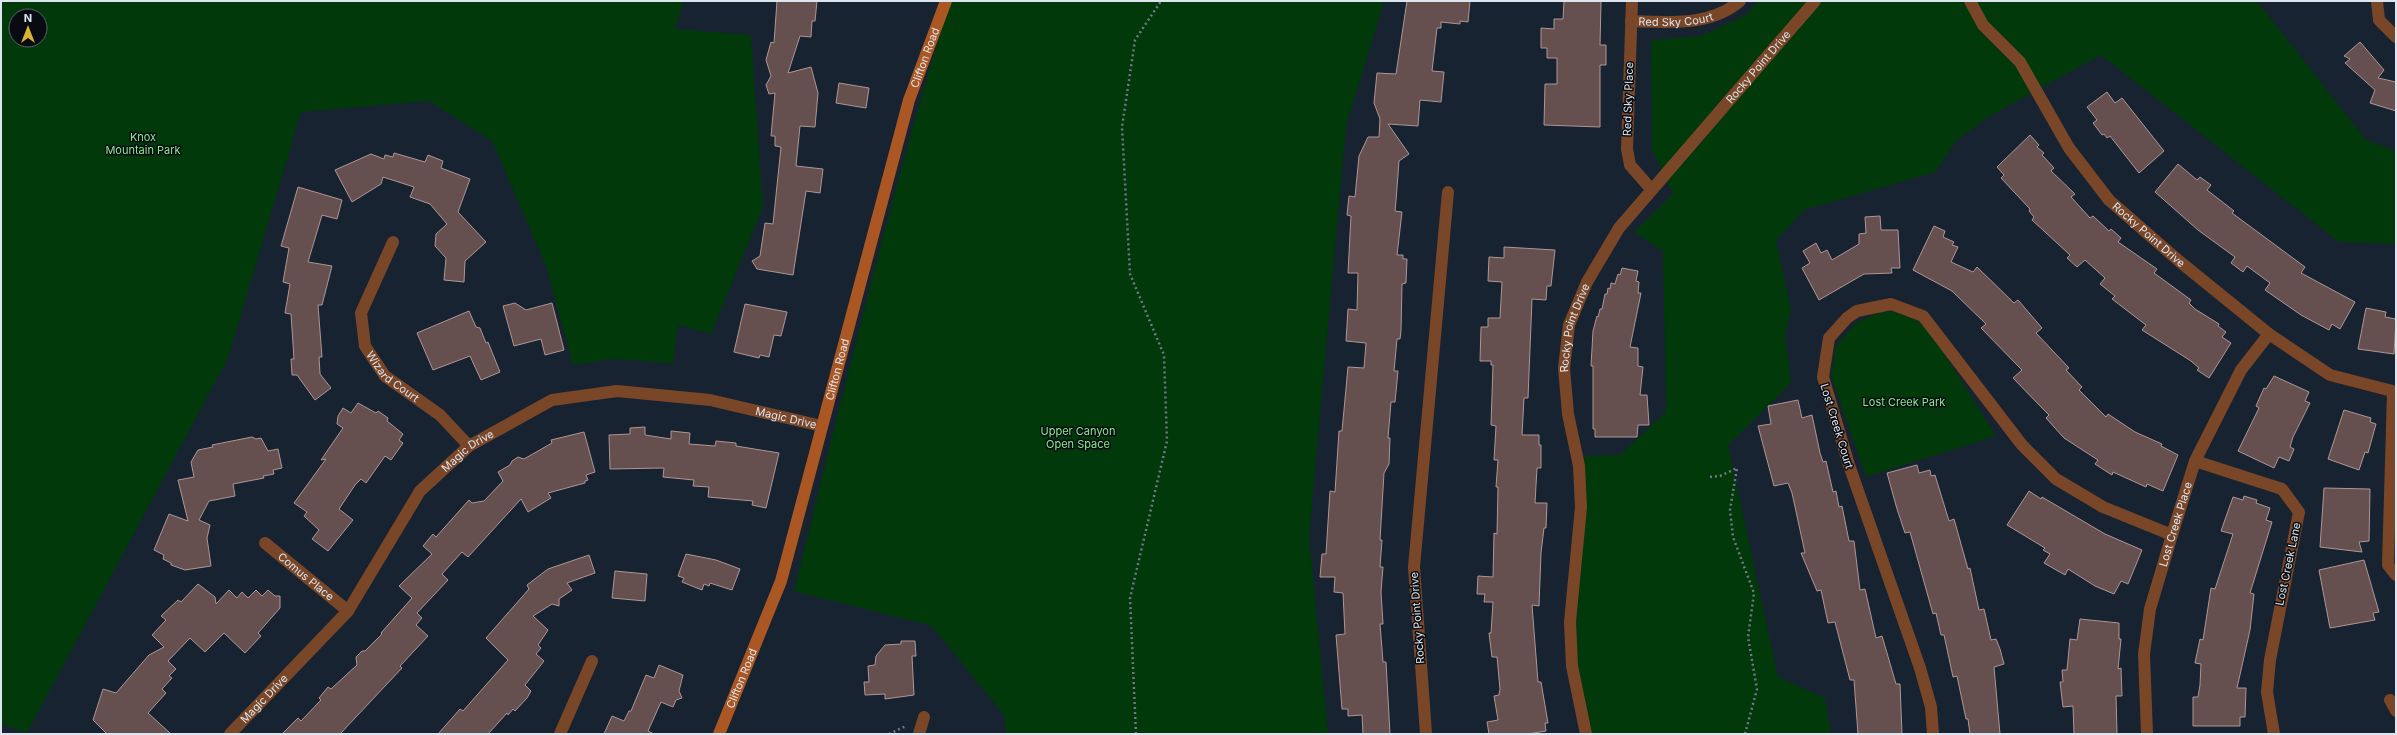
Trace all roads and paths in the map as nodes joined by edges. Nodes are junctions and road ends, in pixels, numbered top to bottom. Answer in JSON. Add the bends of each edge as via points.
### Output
{"nodes":[{"id":1,"x":946,"y":1,"type":"edge"},
{"id":2,"x":1161,"y":1,"type":"edge"},
{"id":3,"x":1632,"y":1,"type":"edge"},
{"id":4,"x":1740,"y":1,"type":"edge"},
{"id":5,"x":1815,"y":1,"type":"edge"},
{"id":6,"x":1970,"y":1,"type":"edge"},
{"id":7,"x":2377,"y":1,"type":"edge"},
{"id":8,"x":1631,"y":21,"type":"junction"},
{"id":9,"x":2396,"y":37,"type":"edge"},
{"id":10,"x":1651,"y":189,"type":"junction"},
{"id":11,"x":1448,"y":192,"type":"dead end"},
{"id":12,"x":393,"y":242,"type":"dead end"},
{"id":13,"x":2269,"y":334,"type":"junction"},
{"id":14,"x":2394,"y":392,"type":"edge"},
{"id":15,"x":822,"y":426,"type":"junction"},
{"id":16,"x":469,"y":446,"type":"junction"},
{"id":17,"x":2195,"y":461,"type":"junction"},
{"id":18,"x":1710,"y":477,"type":"dead end"},
{"id":19,"x":2393,"y":485,"type":"edge"},
{"id":20,"x":2172,"y":535,"type":"junction"},
{"id":21,"x":265,"y":543,"type":"dead end"},
{"id":22,"x":2396,"y":575,"type":"edge"},
{"id":23,"x":348,"y":611,"type":"junction"},
{"id":24,"x":592,"y":661,"type":"dead end"},
{"id":25,"x":2390,"y":700,"type":"dead end"},
{"id":26,"x":2396,"y":711,"type":"edge"},
{"id":27,"x":924,"y":716,"type":"dead end"},
{"id":28,"x":230,"y":734,"type":"edge"},
{"id":29,"x":560,"y":734,"type":"edge"},
{"id":30,"x":719,"y":734,"type":"edge"},
{"id":31,"x":919,"y":734,"type":"edge"},
{"id":32,"x":1136,"y":734,"type":"edge"},
{"id":33,"x":1426,"y":734,"type":"edge"},
{"id":34,"x":1586,"y":734,"type":"edge"},
{"id":35,"x":1745,"y":734,"type":"edge"},
{"id":36,"x":1933,"y":734,"type":"edge"},
{"id":37,"x":2147,"y":734,"type":"edge"},
{"id":38,"x":2274,"y":734,"type":"edge"}],
"edges":[{"from":1,"to":15,"type":"street","name":"Clifton Road","via":[[909,100]]},
{"from":2,"to":32,"type":"path","via":[[1136,40],[1122,127],[1130,274],[1164,355],[1167,441],[1130,598]]},
{"from":3,"to":8,"type":"street","name":"Red Sky Place"},
{"from":4,"to":8,"type":"street","name":"Red Sky Court","via":[[1733,7],[1703,20]]},
{"from":5,"to":10,"type":"street","name":"Rocky Point Drive"},
{"from":6,"to":13,"type":"street","name":"Rocky Point Drive","via":[[1984,25],[2020,62],[2069,148],[2109,200]]},
{"from":7,"to":9,"type":"street","via":[[2379,20]]},
{"from":8,"to":10,"type":"street","name":"Red Sky Place","via":[[1627,148],[1630,165]]},
{"from":10,"to":34,"type":"street","name":"Rocky Point Drive","via":[[1619,228],[1587,282],[1569,325],[1564,368],[1568,414],[1579,466],[1581,507],[1570,622],[1572,666]]},
{"from":11,"to":33,"type":"street","name":"Rocky Point Drive","via":[[1414,567]]},
{"from":12,"to":16,"type":"street","name":"Wizard Court","via":[[361,313],[365,346],[385,376],[440,415]]},
{"from":13,"to":14,"type":"street","name":"Rocky Point Drive","via":[[2330,375]]},
{"from":13,"to":17,"type":"street","name":"Lost Creek Place","via":[[2241,370]]},
{"from":14,"to":19,"type":"street"},
{"from":15,"to":16,"type":"street","name":"Magic Drive","via":[[710,400],[617,391],[552,400]]},
{"from":15,"to":30,"type":"street","name":"Clifton Road","via":[[781,581]]},
{"from":16,"to":23,"type":"street","name":"Magic Drive","via":[[420,491]]},
{"from":17,"to":20,"type":"street","name":"Lost Creek Place"},
{"from":17,"to":38,"type":"street","name":"Lost Creek Lane","via":[[2282,489],[2298,512],[2270,660],[2267,692]]},
{"from":18,"to":35,"type":"path","via":[[1720,476],[1737,468],[1730,510],[1733,537],[1754,593],[1748,637],[1757,690]]},
{"from":19,"to":22,"type":"street","via":[[2388,565]]},
{"from":20,"to":36,"type":"street","name":"Lost Creek Court","via":[[2103,507],[2056,480],[2022,445],[1923,316],[1891,304],[1858,311],[1847,318],[1829,338],[1824,384],[1849,465],[1920,668],[1931,707]]},
{"from":20,"to":37,"type":"street","name":"Lost Creek Place","via":[[2150,609],[2144,654]]},
{"from":21,"to":23,"type":"street","name":"Comus Place"},
{"from":23,"to":28,"type":"street","name":"Magic Drive"},
{"from":24,"to":29,"type":"street"},
{"from":25,"to":26,"type":"street"},
{"from":27,"to":31,"type":"street"}]}
